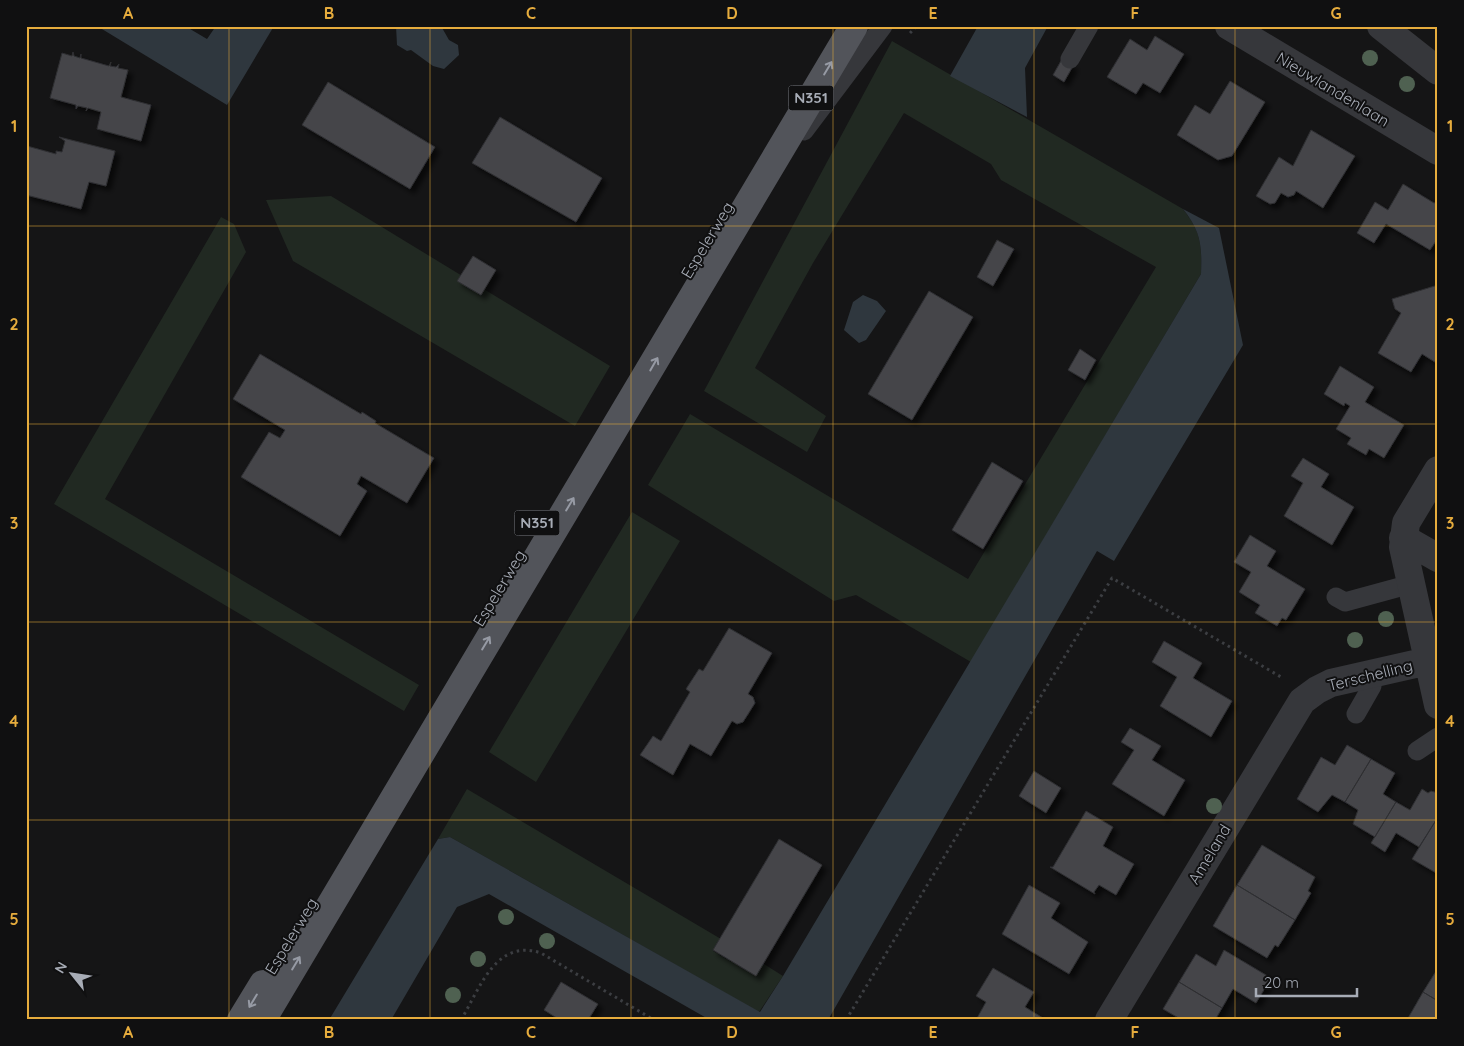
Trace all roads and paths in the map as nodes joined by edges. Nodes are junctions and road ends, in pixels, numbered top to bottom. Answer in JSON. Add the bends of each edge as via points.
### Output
{"nodes":[{"id":1,"x":832,"y":26,"type":"edge"},
{"id":2,"x":854,"y":26,"type":"edge"},
{"id":3,"x":883,"y":26,"type":"edge"},
{"id":4,"x":1089,"y":26,"type":"edge"},
{"id":5,"x":1229,"y":26,"type":"edge"},
{"id":6,"x":1381,"y":26,"type":"edge"},
{"id":7,"x":1070,"y":59,"type":"dead end"},
{"id":8,"x":1438,"y":71,"type":"edge"},
{"id":9,"x":1438,"y":151,"type":"edge"},
{"id":10,"x":768,"y":171,"type":"junction"},
{"id":11,"x":1438,"y":470,"type":"edge"},
{"id":12,"x":1403,"y":538,"type":"junction"},
{"id":13,"x":1438,"y":558,"type":"edge"},
{"id":14,"x":1411,"y":584,"type":"junction"},
{"id":15,"x":1336,"y":597,"type":"dead end"},
{"id":16,"x":1428,"y":660,"type":"junction"},
{"id":17,"x":1369,"y":674,"type":"junction"},
{"id":18,"x":1286,"y":677,"type":"dead end"},
{"id":19,"x":1312,"y":692,"type":"joint"},
{"id":20,"x":1438,"y":705,"type":"edge"},
{"id":21,"x":1356,"y":714,"type":"dead end"},
{"id":22,"x":1438,"y":737,"type":"edge"},
{"id":23,"x":1417,"y":751,"type":"dead end"},
{"id":24,"x":241,"y":1020,"type":"edge"},
{"id":25,"x":262,"y":1020,"type":"edge"},
{"id":26,"x":461,"y":1020,"type":"edge"},
{"id":27,"x":654,"y":1020,"type":"edge"},
{"id":28,"x":846,"y":1020,"type":"edge"},
{"id":29,"x":1110,"y":1020,"type":"edge"}],
"edges":[{"from":1,"to":24,"type":"main road","name":"Espelerweg","number":"N351","one_way":true},
{"from":10,"to":2,"type":"main road","name":"Espelerweg","number":"N351","one_way":true},
{"from":3,"to":10,"type":"lane","name":"Espelerweg","via":[[797,140]]},
{"from":4,"to":7,"type":"lane"},
{"from":5,"to":9,"type":"street","name":"Nieuwlandenlaan"},
{"from":6,"to":8,"type":"street"},
{"from":25,"to":10,"type":"main road","name":"Espelerweg","number":"N351","one_way":true},
{"from":11,"to":12,"type":"street","name":"Terschelling","via":[[1406,523]]},
{"from":12,"to":13,"type":"street"},
{"from":12,"to":14,"type":"street","name":"Terschelling"},
{"from":14,"to":15,"type":"lane","via":[[1345,602]]},
{"from":14,"to":16,"type":"street","name":"Terschelling"},
{"from":16,"to":17,"type":"street","name":"Terschelling"},
{"from":16,"to":20,"type":"street","name":"Terschelling"},
{"from":17,"to":19,"type":"street","name":"Terschelling","via":[[1332,683]]},
{"from":17,"to":21,"type":"lane","via":[[1372,686]]},
{"from":18,"to":28,"type":"path","via":[[1278,677],[1112,578]]},
{"from":19,"to":29,"type":"street","name":"Ameland","via":[[1294,713]]},
{"from":22,"to":23,"type":"lane"},
{"from":26,"to":27,"type":"path","via":[[498,960],[508,952],[530,949]]}]}
